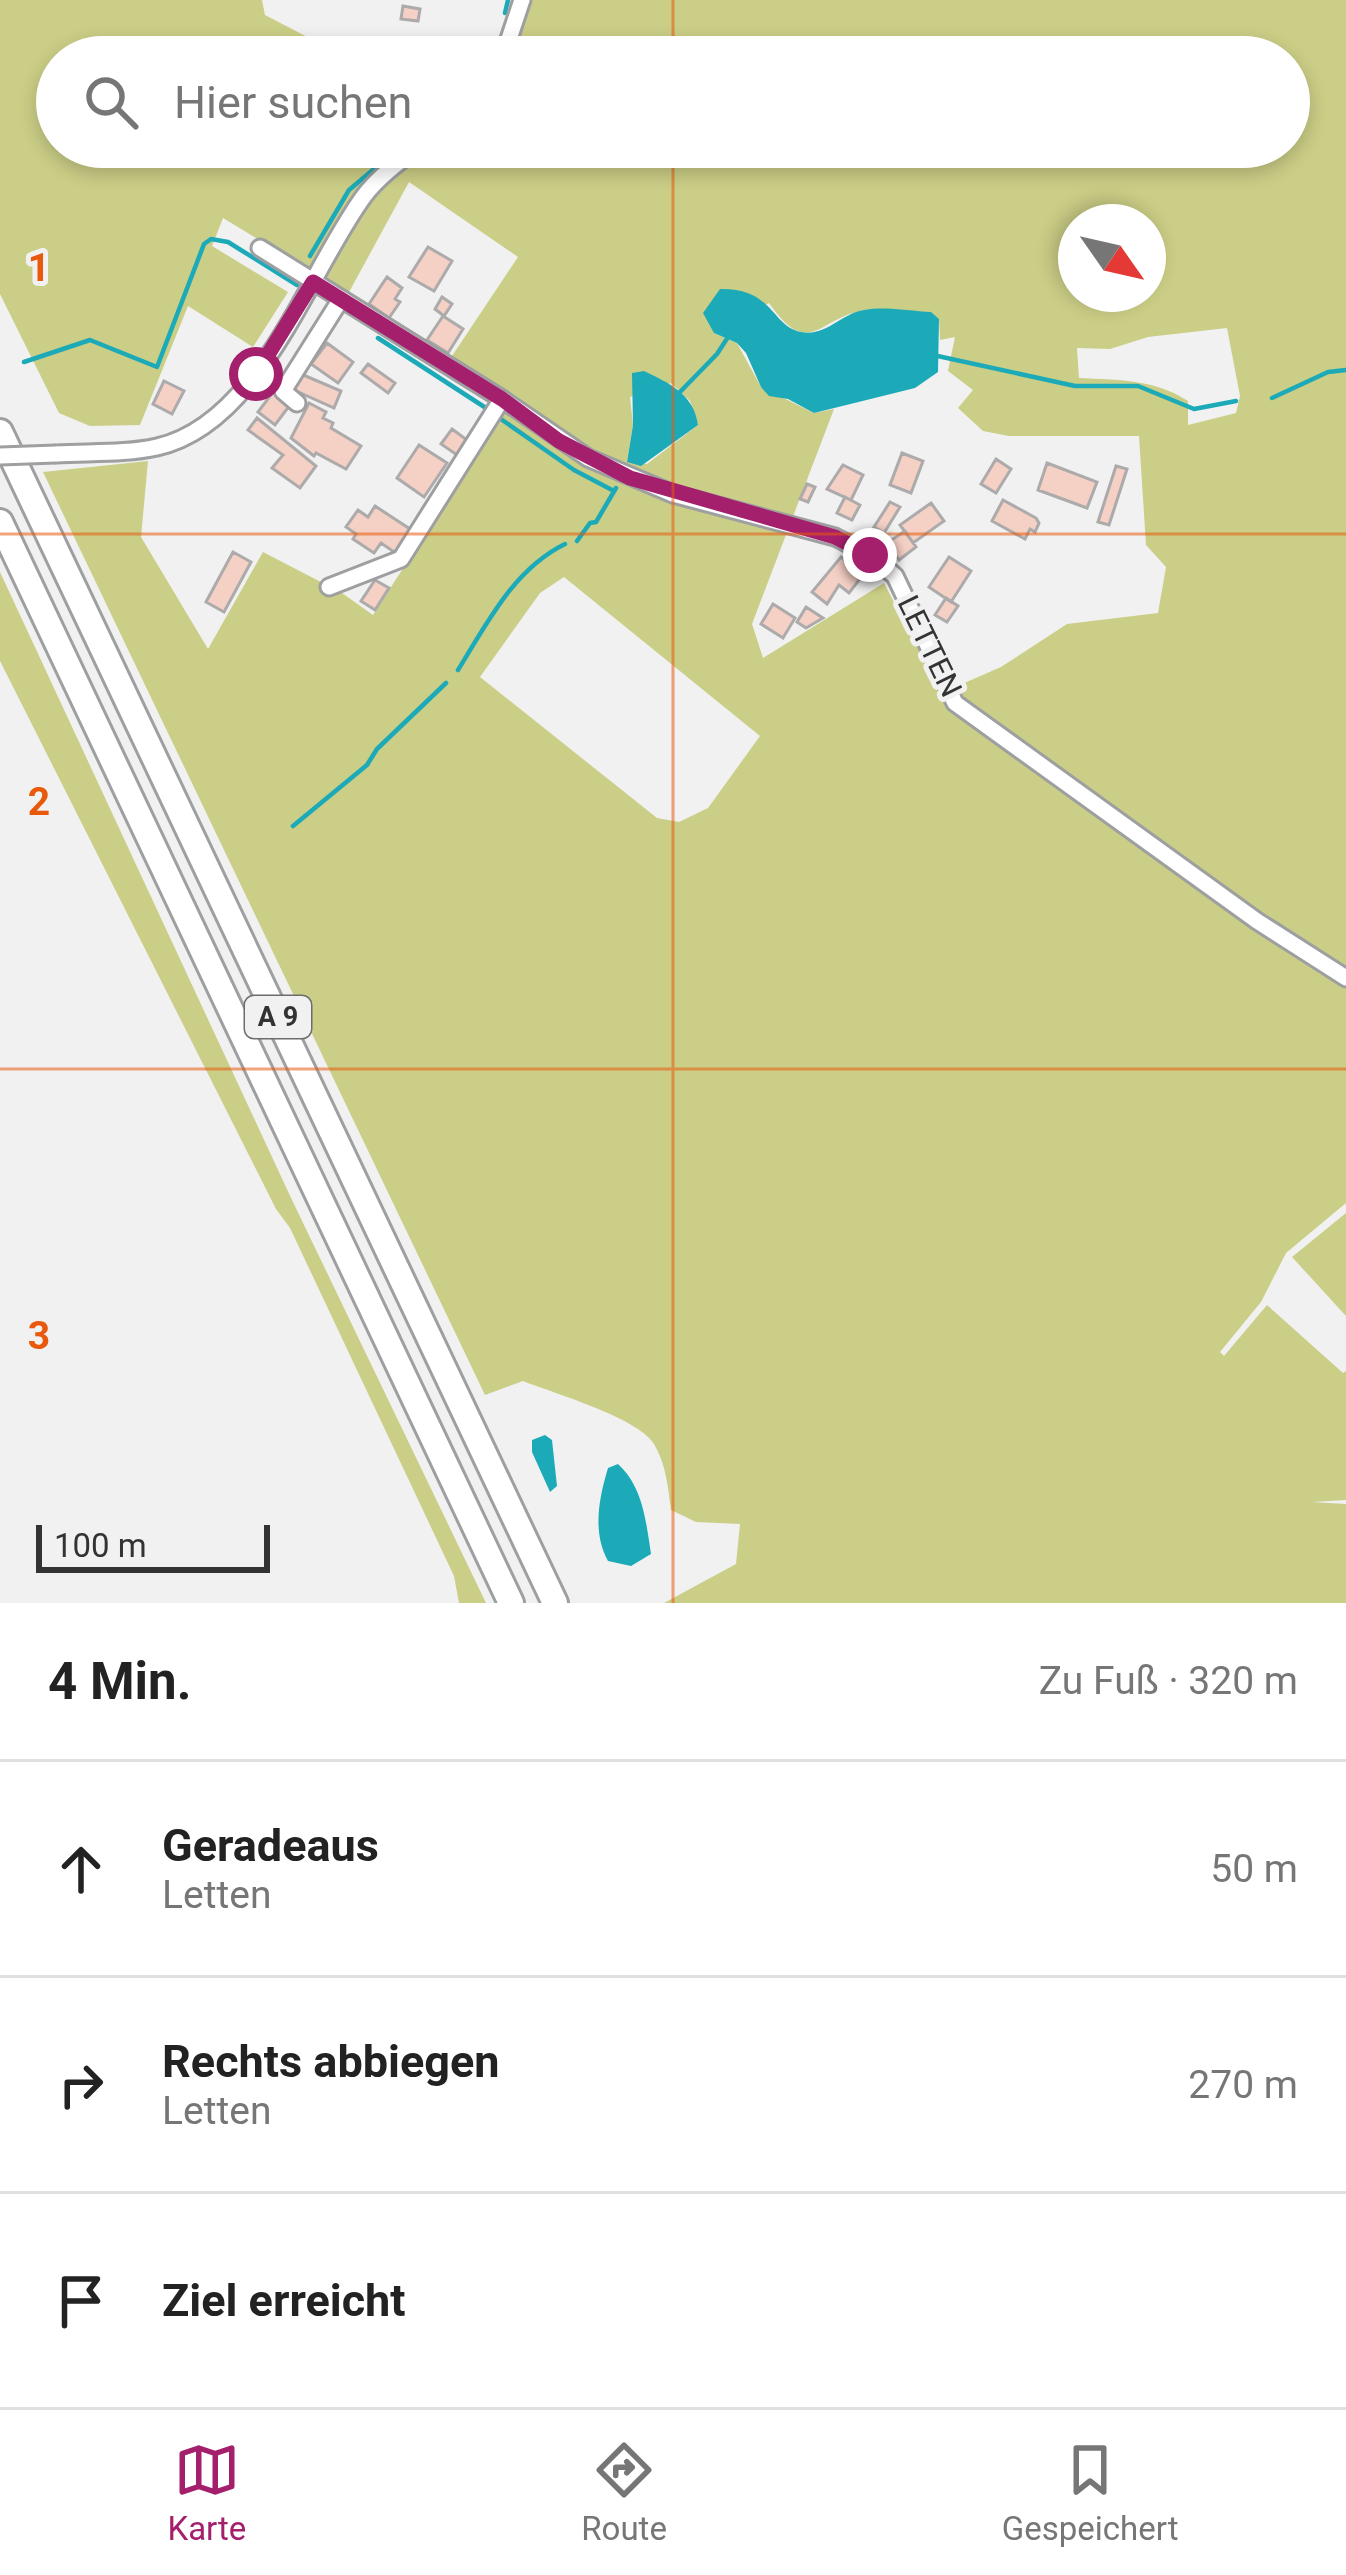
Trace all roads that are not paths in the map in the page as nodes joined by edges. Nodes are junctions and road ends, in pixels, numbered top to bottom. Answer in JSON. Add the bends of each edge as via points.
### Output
{"nodes":[{"id":1,"x":522,"y":0,"type":"edge"},
{"id":2,"x":510,"y":36,"type":"edge"},
{"id":3,"x":394,"y":168,"type":"edge"},
{"id":4,"x":260,"y":248,"type":"dead end"},
{"id":5,"x":313,"y":282,"type":"junction"},
{"id":6,"x":341,"y":299,"type":"junction"},
{"id":7,"x":502,"y":399,"type":"junction"},
{"id":8,"x":297,"y":403,"type":"dead end"},
{"id":9,"x":0,"y":432,"type":"edge"},
{"id":10,"x":0,"y":456,"type":"edge"},
{"id":11,"x":0,"y":522,"type":"edge"},
{"id":12,"x":329,"y":587,"type":"dead end"},
{"id":13,"x":1346,"y":978,"type":"edge"},
{"id":14,"x":511,"y":1603,"type":"edge"},
{"id":15,"x":555,"y":1603,"type":"edge"}],
"edges":[{"from":1,"to":2,"type":"street"},
{"from":3,"to":5,"type":"street","via":[[367,191]]},
{"from":4,"to":5,"type":"street","name":"LETTEN"},
{"from":5,"to":6,"type":"street","name":"LETTEN"},
{"from":5,"to":10,"type":"street","bridge":true,"via":[[256,374],[203,424],[156,447]]},
{"from":6,"to":7,"type":"street","name":"LETTEN"},
{"from":6,"to":8,"type":"street","via":[[283,391]]},
{"from":7,"to":12,"type":"street","via":[[401,559]]},
{"from":7,"to":13,"type":"street","name":"LETTEN","via":[[630,478],[835,537],[870,555],[895,576],[956,703]]},
{"from":9,"to":15,"type":"highway","number":"A 9"},
{"from":11,"to":14,"type":"highway","number":"A 9"}]}
